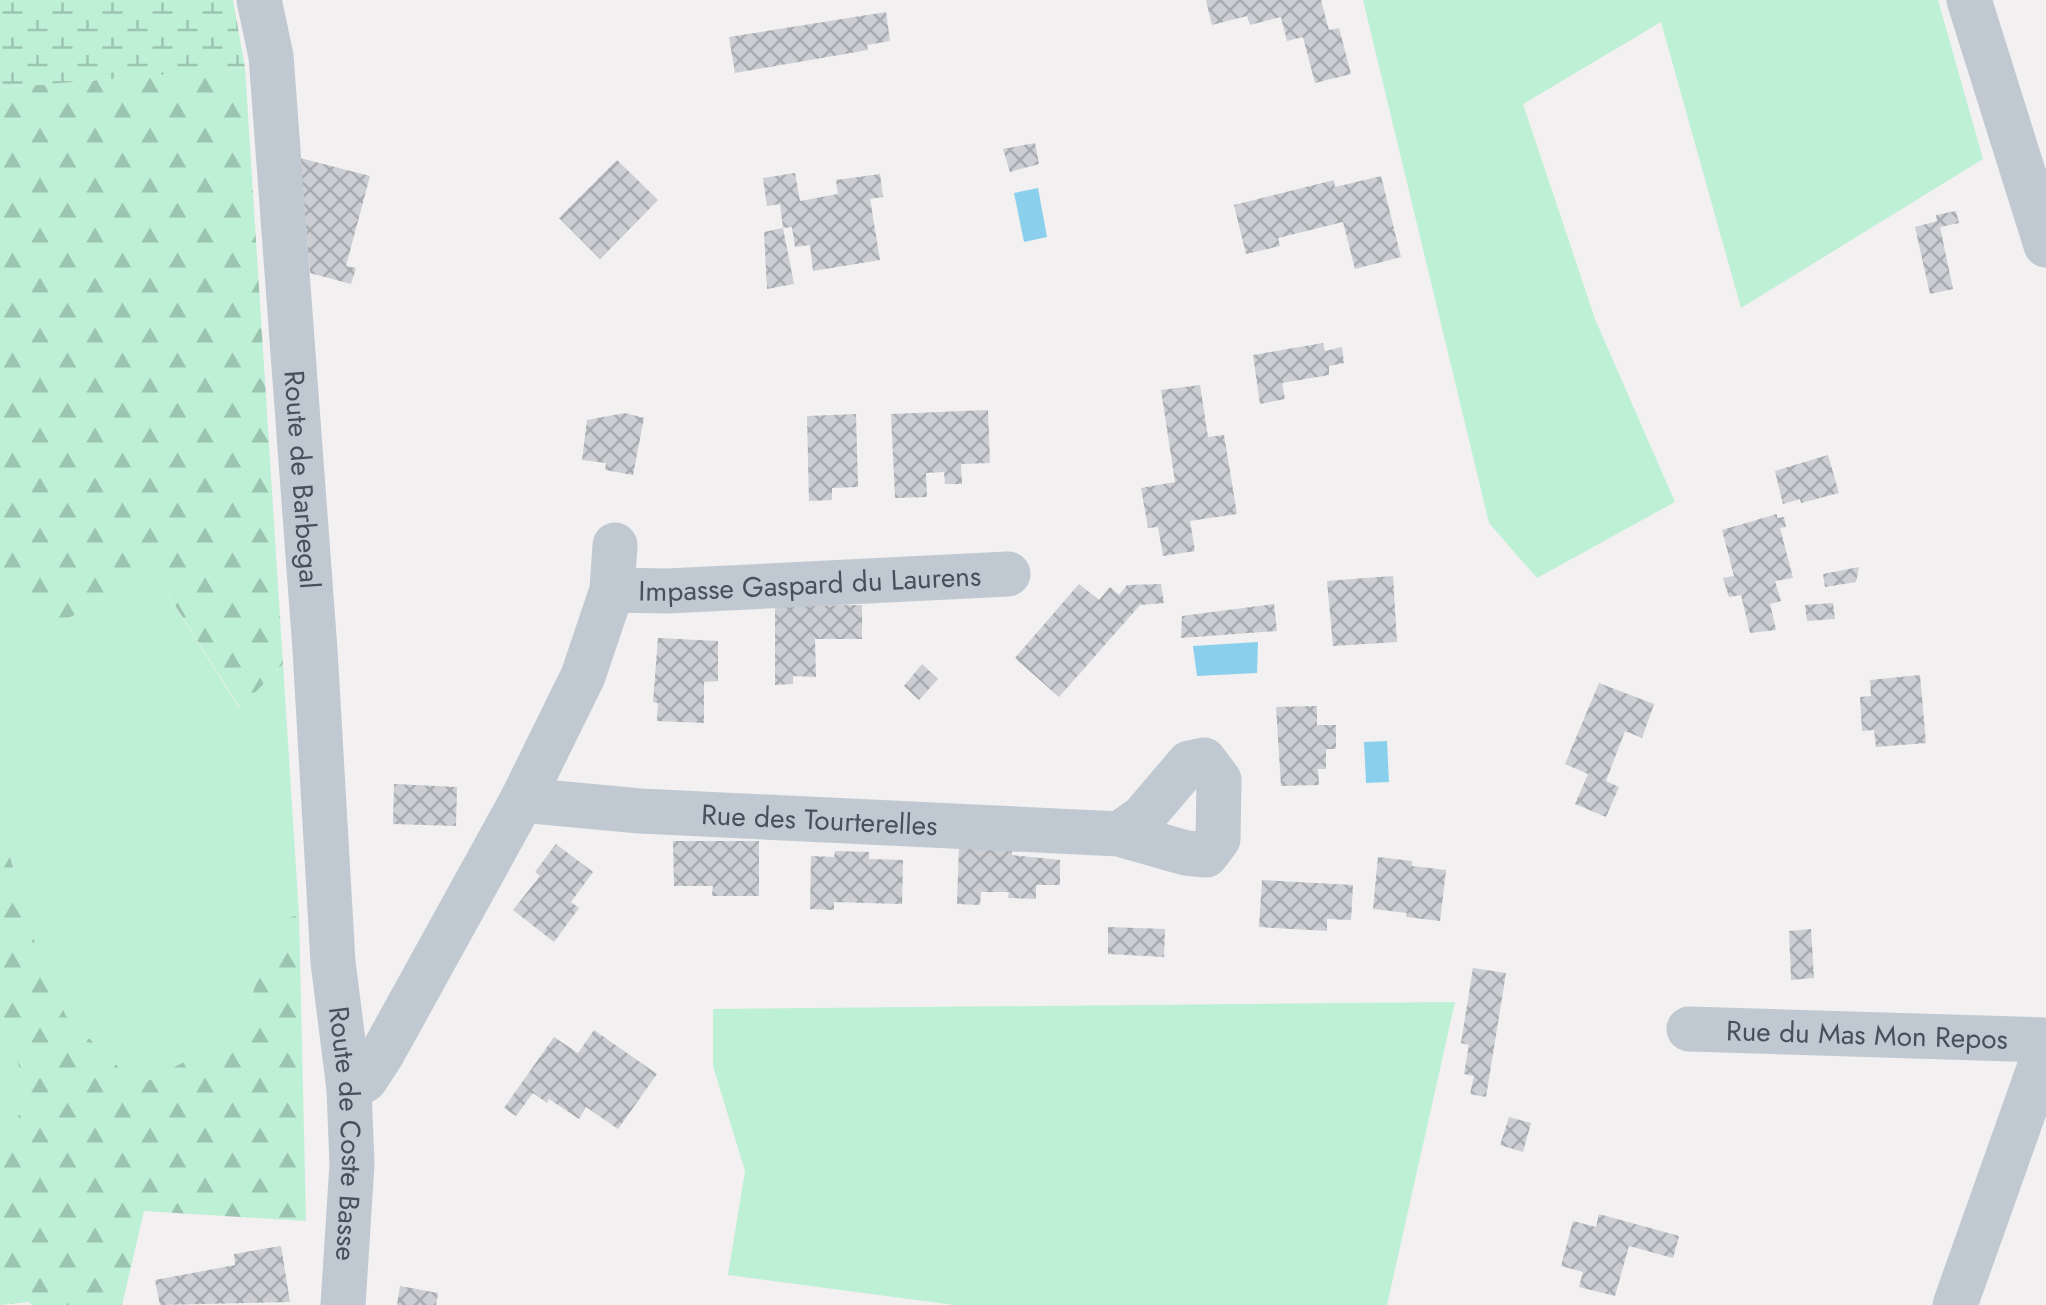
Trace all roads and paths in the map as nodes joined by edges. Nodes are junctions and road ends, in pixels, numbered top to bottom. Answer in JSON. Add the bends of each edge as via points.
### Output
{"nodes":[{"id":1,"x":259,"y":0,"type":"edge"},
{"id":2,"x":1969,"y":0,"type":"edge"},
{"id":3,"x":2046,"y":245,"type":"edge"},
{"id":4,"x":615,"y":546,"type":"dead end"},
{"id":5,"x":1008,"y":574,"type":"dead end"},
{"id":6,"x":612,"y":590,"type":"junction"},
{"id":7,"x":522,"y":800,"type":"junction"},
{"id":8,"x":1118,"y":834,"type":"dead end"},
{"id":9,"x":333,"y":962,"type":"joint"},
{"id":10,"x":1688,"y":1029,"type":"dead end"},
{"id":11,"x":2046,"y":1040,"type":"edge"},
{"id":12,"x":2046,"y":1049,"type":"edge"},
{"id":13,"x":349,"y":1089,"type":"junction"},
{"id":14,"x":343,"y":1305,"type":"edge"},
{"id":15,"x":1955,"y":1305,"type":"edge"}],
"edges":[{"from":1,"to":9,"type":"street","name":"Route de Barbegal","via":[[271,56]]},
{"from":2,"to":3,"type":"street"},
{"from":4,"to":6,"type":"street"},
{"from":5,"to":6,"type":"street","name":"Impasse Gaspard du Laurens"},
{"from":6,"to":7,"type":"street","via":[[583,676]]},
{"from":7,"to":8,"type":"street","name":"Rue des Tourterelles","via":[[640,812]]},
{"from":7,"to":13,"type":"street","via":[[382,1054],[365,1080]]},
{"from":9,"to":13,"type":"street","name":"Route de Coste Basse"},
{"from":10,"to":11,"type":"street","name":"Rue du Mas Mon Repos"},
{"from":12,"to":15,"type":"street"},
{"from":13,"to":14,"type":"street","name":"Route de Coste Basse","via":[[352,1164]]}]}
